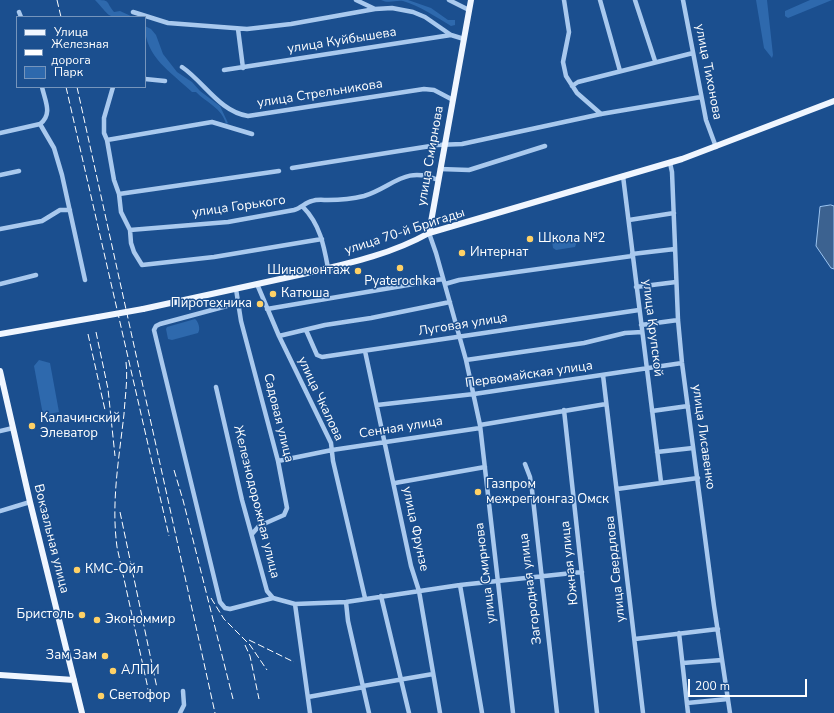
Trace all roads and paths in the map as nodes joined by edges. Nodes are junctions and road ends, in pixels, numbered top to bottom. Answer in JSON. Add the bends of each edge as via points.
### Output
{"nodes":[{"id":1,"x":356,"y":0,"type":"edge"},
{"id":2,"x":449,"y":0,"type":"edge"},
{"id":3,"x":471,"y":0,"type":"edge"},
{"id":4,"x":564,"y":0,"type":"edge"},
{"id":5,"x":600,"y":0,"type":"edge"},
{"id":6,"x":635,"y":0,"type":"edge"},
{"id":7,"x":683,"y":0,"type":"edge"},
{"id":8,"x":376,"y":9,"type":"junction"},
{"id":9,"x":469,"y":10,"type":"junction"},
{"id":10,"x":133,"y":12,"type":"dead end"},
{"id":11,"x":146,"y":16,"type":"edge"},
{"id":12,"x":146,"y":16,"type":"edge"},
{"id":13,"x":238,"y":29,"type":"junction"},
{"id":14,"x":451,"y":35,"type":"junction"},
{"id":15,"x":464,"y":38,"type":"junction"},
{"id":16,"x":693,"y":54,"type":"junction"},
{"id":17,"x":656,"y":61,"type":"junction"},
{"id":18,"x":182,"y":67,"type":"dead end"},
{"id":19,"x":243,"y":68,"type":"junction"},
{"id":20,"x":224,"y":70,"type":"dead end"},
{"id":21,"x":620,"y":71,"type":"junction"},
{"id":22,"x":146,"y":79,"type":"edge"},
{"id":23,"x":165,"y":81,"type":"dead end"},
{"id":24,"x":572,"y":86,"type":"junction"},
{"id":25,"x":42,"y":88,"type":"edge"},
{"id":26,"x":113,"y":88,"type":"edge"},
{"id":27,"x":701,"y":97,"type":"junction"},
{"id":28,"x":453,"y":100,"type":"junction"},
{"id":29,"x":834,"y":101,"type":"edge"},
{"id":30,"x":601,"y":114,"type":"junction"},
{"id":31,"x":40,"y":124,"type":"junction"},
{"id":32,"x":0,"y":133,"type":"edge"},
{"id":33,"x":252,"y":134,"type":"dead end"},
{"id":34,"x":107,"y":140,"type":"junction"},
{"id":35,"x":444,"y":144,"type":"junction"},
{"id":36,"x":545,"y":146,"type":"dead end"},
{"id":37,"x":716,"y":147,"type":"junction"},
{"id":38,"x":670,"y":163,"type":"junction"},
{"id":39,"x":292,"y":168,"type":"dead end"},
{"id":40,"x":440,"y":169,"type":"junction"},
{"id":41,"x":19,"y":171,"type":"dead end"},
{"id":42,"x":279,"y":171,"type":"dead end"},
{"id":43,"x":0,"y":175,"type":"edge"},
{"id":44,"x":623,"y":176,"type":"junction"},
{"id":45,"x":438,"y":180,"type":"junction"},
{"id":46,"x":119,"y":194,"type":"junction"},
{"id":47,"x":303,"y":207,"type":"junction"},
{"id":48,"x":70,"y":210,"type":"junction"},
{"id":49,"x":674,"y":213,"type":"junction"},
{"id":50,"x":629,"y":220,"type":"junction"},
{"id":51,"x":0,"y":229,"type":"edge"},
{"id":52,"x":130,"y":230,"type":"junction"},
{"id":53,"x":429,"y":233,"type":"junction"},
{"id":54,"x":322,"y":239,"type":"junction"},
{"id":55,"x":675,"y":248,"type":"junction"},
{"id":56,"x":632,"y":255,"type":"junction"},
{"id":57,"x":328,"y":268,"type":"junction"},
{"id":58,"x":36,"y":275,"type":"dead end"},
{"id":59,"x":85,"y":280,"type":"dead end"},
{"id":60,"x":444,"y":282,"type":"junction"},
{"id":61,"x":676,"y":282,"type":"junction"},
{"id":62,"x":0,"y":284,"type":"edge"},
{"id":63,"x":257,"y":284,"type":"junction"},
{"id":64,"x":636,"y":287,"type":"junction"},
{"id":65,"x":236,"y":289,"type":"junction"},
{"id":66,"x":450,"y":302,"type":"junction"},
{"id":67,"x":238,"y":303,"type":"junction"},
{"id":68,"x":267,"y":309,"type":"junction"},
{"id":69,"x":639,"y":310,"type":"junction"},
{"id":70,"x":678,"y":320,"type":"junction"},
{"id":71,"x":641,"y":325,"type":"junction"},
{"id":72,"x":306,"y":330,"type":"junction"},
{"id":73,"x":642,"y":332,"type":"junction"},
{"id":74,"x":0,"y":334,"type":"edge"},
{"id":75,"x":278,"y":336,"type":"junction"},
{"id":76,"x":459,"y":336,"type":"junction"},
{"id":77,"x":365,"y":351,"type":"junction"},
{"id":78,"x":466,"y":360,"type":"junction"},
{"id":79,"x":682,"y":363,"type":"junction"},
{"id":80,"x":646,"y":368,"type":"junction"},
{"id":81,"x":0,"y":371,"type":"edge"},
{"id":82,"x":603,"y":375,"type":"junction"},
{"id":83,"x":216,"y":387,"type":"dead end"},
{"id":84,"x":474,"y":394,"type":"junction"},
{"id":85,"x":606,"y":404,"type":"junction"},
{"id":86,"x":378,"y":405,"type":"junction"},
{"id":87,"x":688,"y":406,"type":"junction"},
{"id":88,"x":564,"y":410,"type":"junction"},
{"id":89,"x":652,"y":411,"type":"junction"},
{"id":90,"x":480,"y":427,"type":"junction"},
{"id":91,"x":13,"y":428,"type":"junction"},
{"id":92,"x":0,"y":432,"type":"edge"},
{"id":93,"x":386,"y":443,"type":"junction"},
{"id":94,"x":693,"y":448,"type":"junction"},
{"id":95,"x":332,"y":450,"type":"junction"},
{"id":96,"x":657,"y":452,"type":"junction"},
{"id":97,"x":278,"y":461,"type":"junction"},
{"id":98,"x":525,"y":464,"type":"dead end"},
{"id":99,"x":484,"y":467,"type":"junction"},
{"id":100,"x":698,"y":478,"type":"junction"},
{"id":101,"x":661,"y":482,"type":"junction"},
{"id":102,"x":395,"y":483,"type":"junction"},
{"id":103,"x":617,"y":489,"type":"junction"},
{"id":104,"x":30,"y":502,"type":"junction"},
{"id":105,"x":0,"y":511,"type":"edge"},
{"id":106,"x":252,"y":534,"type":"junction"},
{"id":107,"x":582,"y":572,"type":"junction"},
{"id":108,"x":540,"y":575,"type":"junction"},
{"id":109,"x":497,"y":581,"type":"junction"},
{"id":110,"x":460,"y":585,"type":"junction"},
{"id":111,"x":419,"y":591,"type":"junction"},
{"id":112,"x":381,"y":596,"type":"junction"},
{"id":113,"x":273,"y":598,"type":"junction"},
{"id":114,"x":365,"y":598,"type":"junction"},
{"id":115,"x":346,"y":602,"type":"junction"},
{"id":116,"x":294,"y":604,"type":"junction"},
{"id":117,"x":718,"y":629,"type":"junction"},
{"id":118,"x":679,"y":633,"type":"junction"},
{"id":119,"x":634,"y":639,"type":"junction"},
{"id":120,"x":722,"y":660,"type":"junction"},
{"id":121,"x":683,"y":663,"type":"junction"},
{"id":122,"x":433,"y":674,"type":"junction"},
{"id":123,"x":0,"y":675,"type":"edge"},
{"id":124,"x":74,"y":680,"type":"junction"},
{"id":125,"x":401,"y":680,"type":"junction"},
{"id":126,"x":364,"y":686,"type":"junction"},
{"id":127,"x":183,"y":691,"type":"dead end"},
{"id":128,"x":308,"y":697,"type":"junction"},
{"id":129,"x":728,"y":699,"type":"junction"},
{"id":130,"x":687,"y":703,"type":"junction"},
{"id":131,"x":82,"y":713,"type":"edge"},
{"id":132,"x":180,"y":713,"type":"edge"},
{"id":133,"x":310,"y":713,"type":"edge"},
{"id":134,"x":369,"y":713,"type":"edge"},
{"id":135,"x":409,"y":713,"type":"edge"},
{"id":136,"x":440,"y":713,"type":"edge"},
{"id":137,"x":482,"y":713,"type":"edge"},
{"id":138,"x":513,"y":713,"type":"edge"},
{"id":139,"x":557,"y":713,"type":"edge"},
{"id":140,"x":597,"y":713,"type":"edge"},
{"id":141,"x":643,"y":713,"type":"edge"},
{"id":142,"x":688,"y":713,"type":"edge"},
{"id":143,"x":730,"y":713,"type":"edge"}],
"edges":[{"from":1,"to":8,"type":"street"},
{"from":2,"to":9,"type":"street"},
{"from":3,"to":9,"type":"main road","name":"улица Смирнова"},
{"from":4,"to":24,"type":"street","via":[[569,32],[563,62],[566,76]]},
{"from":5,"to":21,"type":"street"},
{"from":6,"to":17,"type":"street"},
{"from":7,"to":16,"type":"street","name":"улица Тихонова"},
{"from":8,"to":13,"type":"street","via":[[291,24]]},
{"from":8,"to":14,"type":"street","via":[[392,8],[413,12],[436,23]]},
{"from":9,"to":15,"type":"main road","name":"улица Смирнова"},
{"from":10,"to":12,"type":"street"},
{"from":11,"to":13,"type":"street","via":[[168,23]]},
{"from":13,"to":19,"type":"street"},
{"from":14,"to":15,"type":"street","name":"улица Куйбышева"},
{"from":14,"to":19,"type":"street","name":"улица Куйбышева"},
{"from":15,"to":28,"type":"main road","name":"улица Смирнова"},
{"from":16,"to":17,"type":"street"},
{"from":16,"to":27,"type":"street","name":"улица Тихонова"},
{"from":17,"to":21,"type":"street"},
{"from":18,"to":28,"type":"street","name":"улица Стрельникова","via":[[225,106],[248,116],[424,89],[434,90]]},
{"from":19,"to":20,"type":"street","name":"улица Куйбышева"},
{"from":21,"to":24,"type":"street","via":[[578,82]]},
{"from":22,"to":23,"type":"street"},
{"from":24,"to":30,"type":"street"},
{"from":25,"to":31,"type":"street","via":[[48,112],[46,120]]},
{"from":26,"to":34,"type":"street","via":[[104,118],[104,133]]},
{"from":27,"to":30,"type":"street"},
{"from":27,"to":37,"type":"street","name":"улица Тихонова","via":[[708,128]]},
{"from":28,"to":35,"type":"main road","name":"улица Смирнова"},
{"from":29,"to":37,"type":"main road","name":"улица 70-й Бригады"},
{"from":30,"to":35,"type":"street","via":[[462,144]]},
{"from":31,"to":32,"type":"street"},
{"from":31,"to":48,"type":"street","via":[[54,148]]},
{"from":33,"to":34,"type":"street","via":[[212,122]]},
{"from":34,"to":46,"type":"street"},
{"from":35,"to":39,"type":"street"},
{"from":35,"to":40,"type":"main road","name":"улица Смирнова"},
{"from":36,"to":40,"type":"street","via":[[469,170]]},
{"from":37,"to":38,"type":"main road","name":"улица 70-й Бригады"},
{"from":38,"to":44,"type":"main road","name":"улица 70-й Бригады"},
{"from":38,"to":49,"type":"street","name":"улица Лисавенко"},
{"from":40,"to":45,"type":"main road","name":"улица Смирнова"},
{"from":41,"to":43,"type":"street"},
{"from":42,"to":46,"type":"street"},
{"from":44,"to":50,"type":"street","name":"улица Крупской"},
{"from":44,"to":53,"type":"main road","name":"улица 70-й Бригады"},
{"from":45,"to":47,"type":"street","name":"улица Горького","via":[[422,174],[410,175],[364,195],[342,200],[312,201]]},
{"from":45,"to":53,"type":"main road","name":"улица Смирнова"},
{"from":46,"to":52,"type":"street","via":[[122,212]]},
{"from":47,"to":52,"type":"street","name":"улица Горького","via":[[228,222]]},
{"from":47,"to":54,"type":"street","via":[[310,214]]},
{"from":48,"to":51,"type":"street","via":[[60,210],[42,221]]},
{"from":48,"to":59,"type":"street"},
{"from":49,"to":50,"type":"street"},
{"from":49,"to":55,"type":"street","name":"улица Лисавенко"},
{"from":50,"to":56,"type":"street","name":"улица Крупской"},
{"from":52,"to":54,"type":"street","via":[[134,252],[142,265],[221,256]]},
{"from":53,"to":57,"type":"main road","name":"улица 70-й Бригады","via":[[396,249]]},
{"from":53,"to":60,"type":"street","name":"улица Смирнова"},
{"from":54,"to":57,"type":"street"},
{"from":55,"to":56,"type":"street"},
{"from":55,"to":61,"type":"street","name":"улица Лисавенко"},
{"from":56,"to":60,"type":"street"},
{"from":56,"to":64,"type":"street","name":"улица Крупской"},
{"from":57,"to":63,"type":"main road","name":"улица 70-й Бригады"},
{"from":58,"to":62,"type":"street"},
{"from":60,"to":66,"type":"street","name":"улица Смирнова"},
{"from":60,"to":68,"type":"street"},
{"from":61,"to":64,"type":"street"},
{"from":61,"to":70,"type":"street","name":"улица Лисавенко"},
{"from":63,"to":65,"type":"main road","name":"улица 70-й Бригады"},
{"from":63,"to":68,"type":"street","name":"улица Чкалова"},
{"from":64,"to":69,"type":"street","name":"улица Крупской"},
{"from":65,"to":67,"type":"street","name":"Садовая улица"},
{"from":65,"to":74,"type":"main road","name":"улица 70-й Бригады","bridge":true,"via":[[143,309]]},
{"from":66,"to":72,"type":"street"},
{"from":66,"to":76,"type":"street","name":"улица Смирнова"},
{"from":67,"to":97,"type":"street","name":"Садовая улица"},
{"from":67,"to":113,"type":"street","via":[[160,324],[154,330],[220,602],[225,608],[230,609]]},
{"from":68,"to":75,"type":"street","name":"улица Чкалова"},
{"from":69,"to":71,"type":"street","name":"улица Крупской"},
{"from":69,"to":76,"type":"street","name":"Луговая улица"},
{"from":70,"to":71,"type":"street"},
{"from":70,"to":79,"type":"street","name":"улица Лисавенко"},
{"from":71,"to":73,"type":"street","name":"улица Крупской"},
{"from":72,"to":75,"type":"street"},
{"from":72,"to":77,"type":"street","name":"Луговая улица","via":[[319,357]]},
{"from":73,"to":78,"type":"street"},
{"from":73,"to":80,"type":"street","name":"улица Крупской"},
{"from":75,"to":95,"type":"street","name":"улица Чкалова","via":[[318,415]]},
{"from":76,"to":77,"type":"street","name":"Луговая улица"},
{"from":76,"to":78,"type":"street","name":"улица Смирнова"},
{"from":77,"to":86,"type":"street","name":"улица Фрунзе"},
{"from":78,"to":84,"type":"street","name":"улица Смирнова"},
{"from":79,"to":80,"type":"street","name":"Первомайская улица"},
{"from":79,"to":87,"type":"street","name":"улица Лисавенко"},
{"from":80,"to":82,"type":"street","name":"Первомайская улица"},
{"from":80,"to":89,"type":"street","name":"улица Крупской"},
{"from":81,"to":91,"type":"main road","name":"Вокзальная улица"},
{"from":82,"to":84,"type":"street","name":"Первомайская улица"},
{"from":82,"to":85,"type":"street","name":"улица Свердлова"},
{"from":83,"to":106,"type":"street","name":"Железнодорожная улица"},
{"from":84,"to":86,"type":"street","name":"Первомайская улица"},
{"from":84,"to":90,"type":"street","name":"улица Смирнова"},
{"from":85,"to":88,"type":"street","name":"Сенная улица"},
{"from":85,"to":103,"type":"street","name":"улица Свердлова"},
{"from":86,"to":93,"type":"street","name":"улица Фрунзе"},
{"from":87,"to":89,"type":"street"},
{"from":87,"to":94,"type":"street","name":"улица Лисавенко"},
{"from":88,"to":90,"type":"street","name":"Сенная улица"},
{"from":88,"to":107,"type":"street","name":"Южная улица"},
{"from":89,"to":96,"type":"street","name":"улица Крупской"},
{"from":90,"to":93,"type":"street","name":"Сенная улица"},
{"from":90,"to":99,"type":"street","name":"улица Смирнова"},
{"from":91,"to":92,"type":"street"},
{"from":91,"to":104,"type":"main road","name":"Вокзальная улица"},
{"from":93,"to":95,"type":"street","name":"Сенная улица"},
{"from":93,"to":102,"type":"street","name":"улица Фрунзе"},
{"from":94,"to":96,"type":"street"},
{"from":94,"to":100,"type":"street","name":"улица Лисавенко"},
{"from":95,"to":97,"type":"street","name":"Сенная улица"},
{"from":95,"to":114,"type":"street","name":"улица Чкалова"},
{"from":96,"to":101,"type":"street","name":"улица Крупской"},
{"from":97,"to":106,"type":"street","name":"Садовая улица","via":[[285,492],[286,512],[281,517],[259,526]]},
{"from":98,"to":108,"type":"street","name":"Загородная улица","via":[[532,490]]},
{"from":99,"to":102,"type":"street"},
{"from":99,"to":109,"type":"street","name":"улица Смирнова"},
{"from":100,"to":101,"type":"street"},
{"from":100,"to":117,"type":"street","name":"улица Лисавенко"},
{"from":101,"to":103,"type":"street"},
{"from":102,"to":111,"type":"street","name":"улица Фрунзе","via":[[411,566]]},
{"from":103,"to":119,"type":"street","name":"улица Свердлова"},
{"from":104,"to":105,"type":"street"},
{"from":104,"to":124,"type":"main road","name":"Вокзальная улица"},
{"from":106,"to":113,"type":"street","name":"Железнодорожная улица","via":[[267,591]]},
{"from":107,"to":108,"type":"street","name":"Железнодорожная улица"},
{"from":107,"to":140,"type":"street","name":"Южная улица"},
{"from":108,"to":109,"type":"street","name":"Железнодорожная улица"},
{"from":108,"to":139,"type":"street","name":"Загородная улица"},
{"from":109,"to":110,"type":"street","name":"Железнодорожная улица"},
{"from":109,"to":138,"type":"street","name":"улица Смирнова"},
{"from":110,"to":111,"type":"street","name":"Железнодорожная улица"},
{"from":110,"to":137,"type":"street"},
{"from":111,"to":112,"type":"street","name":"Железнодорожная улица"},
{"from":111,"to":122,"type":"street","name":"улица Фрунзе"},
{"from":112,"to":114,"type":"street","name":"Железнодорожная улица"},
{"from":112,"to":125,"type":"street"},
{"from":113,"to":116,"type":"street","name":"Железнодорожная улица"},
{"from":114,"to":115,"type":"street","name":"Железнодорожная улица"},
{"from":115,"to":116,"type":"street","name":"Железнодорожная улица"},
{"from":115,"to":126,"type":"street","via":[[348,621]]},
{"from":116,"to":128,"type":"street"},
{"from":117,"to":118,"type":"street"},
{"from":117,"to":120,"type":"street","name":"улица Лисавенко"},
{"from":118,"to":119,"type":"street"},
{"from":118,"to":121,"type":"street"},
{"from":119,"to":141,"type":"street","name":"улица Свердлова"},
{"from":120,"to":121,"type":"street"},
{"from":120,"to":129,"type":"street","name":"улица Лисавенко"},
{"from":121,"to":130,"type":"street"},
{"from":122,"to":125,"type":"street"},
{"from":122,"to":136,"type":"street","name":"улица Фрунзе"},
{"from":123,"to":124,"type":"main road"},
{"from":124,"to":131,"type":"main road","name":"Вокзальная улица"},
{"from":125,"to":126,"type":"street"},
{"from":125,"to":135,"type":"street"},
{"from":126,"to":128,"type":"street"},
{"from":126,"to":134,"type":"street"},
{"from":127,"to":132,"type":"street","via":[[184,705]]},
{"from":128,"to":133,"type":"street"},
{"from":129,"to":130,"type":"street"},
{"from":129,"to":143,"type":"street","name":"улица Лисавенко"},
{"from":130,"to":142,"type":"street"}]}
